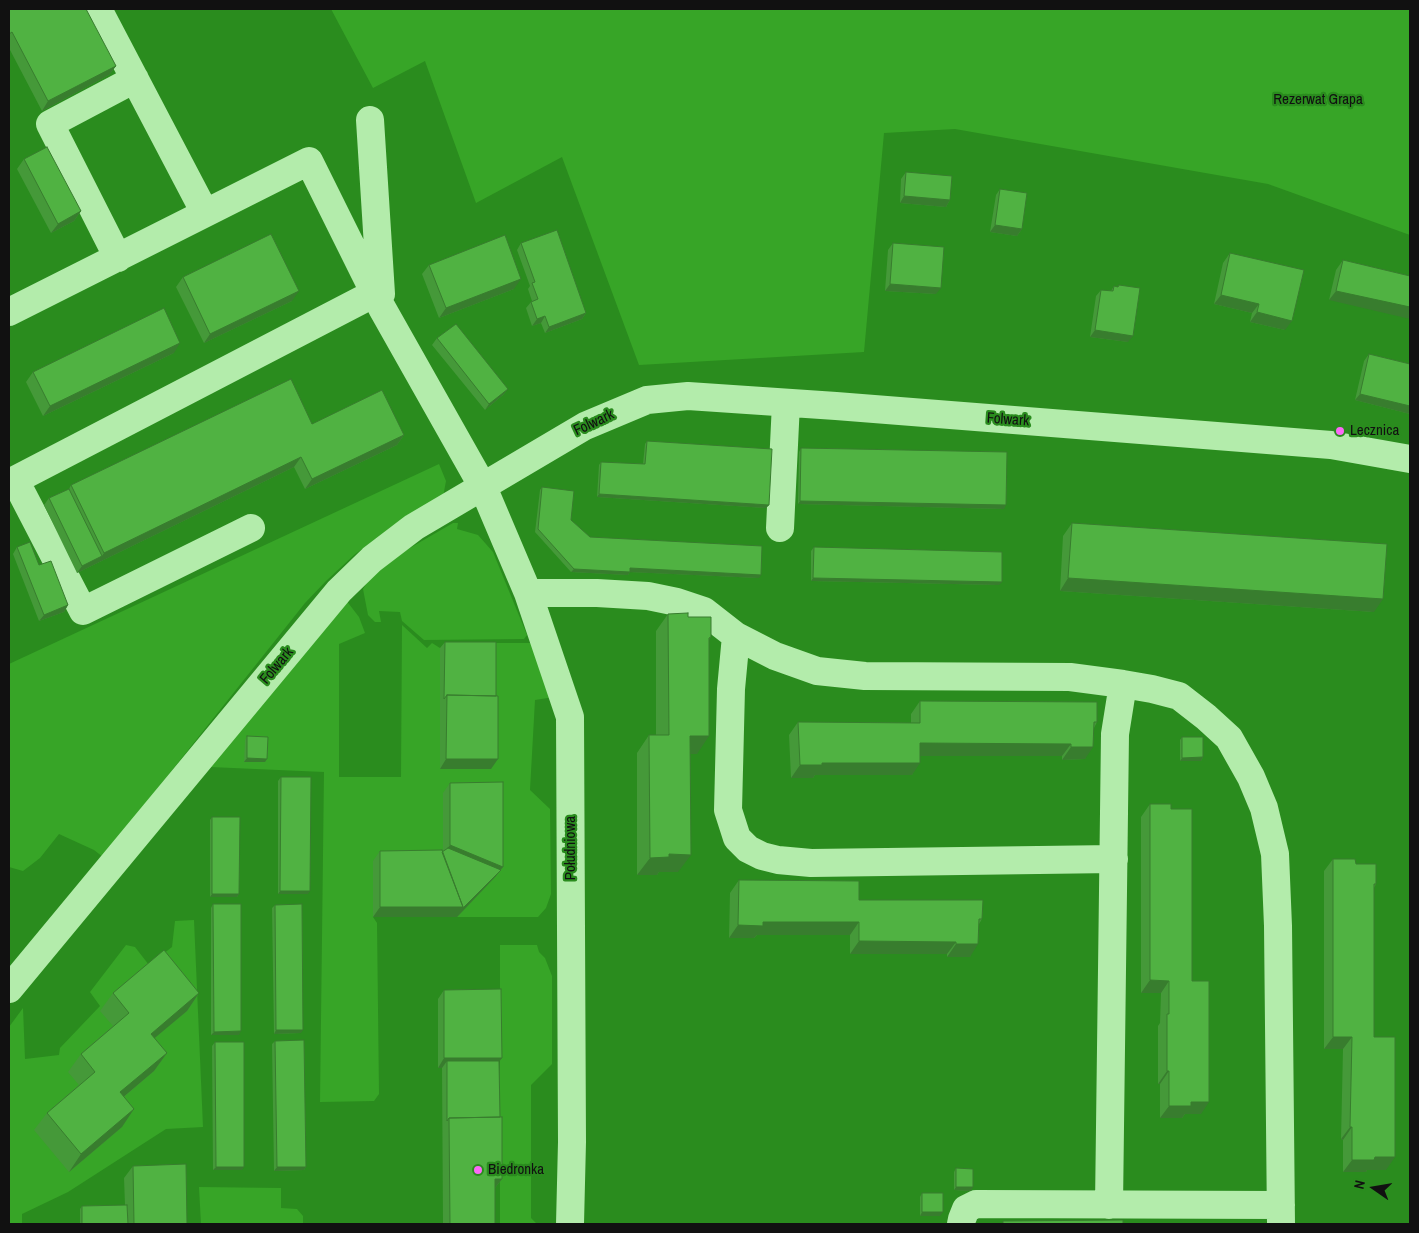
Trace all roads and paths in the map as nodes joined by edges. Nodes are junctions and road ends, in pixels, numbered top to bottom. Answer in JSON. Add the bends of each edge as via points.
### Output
{"nodes":[{"id":1,"x":98,"y":9,"type":"edge"},
{"id":2,"x":135,"y":79,"type":"junction"},
{"id":3,"x":370,"y":120,"type":"dead end"},
{"id":4,"x":205,"y":213,"type":"junction"},
{"id":5,"x":118,"y":258,"type":"junction"},
{"id":6,"x":379,"y":301,"type":"junction"},
{"id":7,"x":9,"y":312,"type":"edge"},
{"id":8,"x":786,"y":403,"type":"junction"},
{"id":9,"x":1410,"y":459,"type":"edge"},
{"id":10,"x":483,"y":487,"type":"junction"},
{"id":11,"x":251,"y":528,"type":"dead end"},
{"id":12,"x":780,"y":528,"type":"dead end"},
{"id":13,"x":528,"y":594,"type":"junction"},
{"id":14,"x":736,"y":636,"type":"junction"},
{"id":15,"x":1123,"y":684,"type":"junction"},
{"id":16,"x":1114,"y":859,"type":"junction"},
{"id":17,"x":9,"y":989,"type":"edge"},
{"id":18,"x":1110,"y":1205,"type":"junction"},
{"id":19,"x":1281,"y":1215,"type":"edge"},
{"id":20,"x":570,"y":1224,"type":"edge"},
{"id":21,"x":962,"y":1224,"type":"edge"}],
"edges":[{"from":1,"to":2,"type":"street"},
{"from":2,"to":4,"type":"street"},
{"from":2,"to":5,"type":"street","via":[[50,124]]},
{"from":3,"to":6,"type":"street"},
{"from":4,"to":5,"type":"street"},
{"from":4,"to":6,"type":"street","name":"Południowa","via":[[310,161]]},
{"from":5,"to":7,"type":"street"},
{"from":6,"to":10,"type":"street","name":"Południowa"},
{"from":6,"to":11,"type":"street","via":[[15,480],[83,611]]},
{"from":8,"to":9,"type":"street","name":"Folwark","via":[[1331,445]]},
{"from":8,"to":10,"type":"street","name":"Folwark","via":[[688,396],[648,400],[585,426]]},
{"from":8,"to":12,"type":"street"},
{"from":10,"to":13,"type":"street","name":"Południowa"},
{"from":10,"to":17,"type":"street","name":"Folwark","via":[[414,527],[372,559],[339,591]]},
{"from":13,"to":14,"type":"street","via":[[597,592],[648,596],[704,611]]},
{"from":13,"to":20,"type":"street","name":"Południowa","via":[[570,717]]},
{"from":14,"to":15,"type":"street","via":[[774,656],[817,671],[865,676],[1070,677]]},
{"from":14,"to":16,"type":"street","via":[[731,689],[728,810],[738,838],[748,849],[778,860],[811,863]]},
{"from":15,"to":16,"type":"street","via":[[1115,734]]},
{"from":15,"to":19,"type":"street","via":[[1179,696],[1206,717],[1229,738],[1264,808],[1275,854]]},
{"from":16,"to":18,"type":"street"},
{"from":18,"to":19,"type":"street"},
{"from":18,"to":21,"type":"street","via":[[976,1204],[966,1209]]}]}
